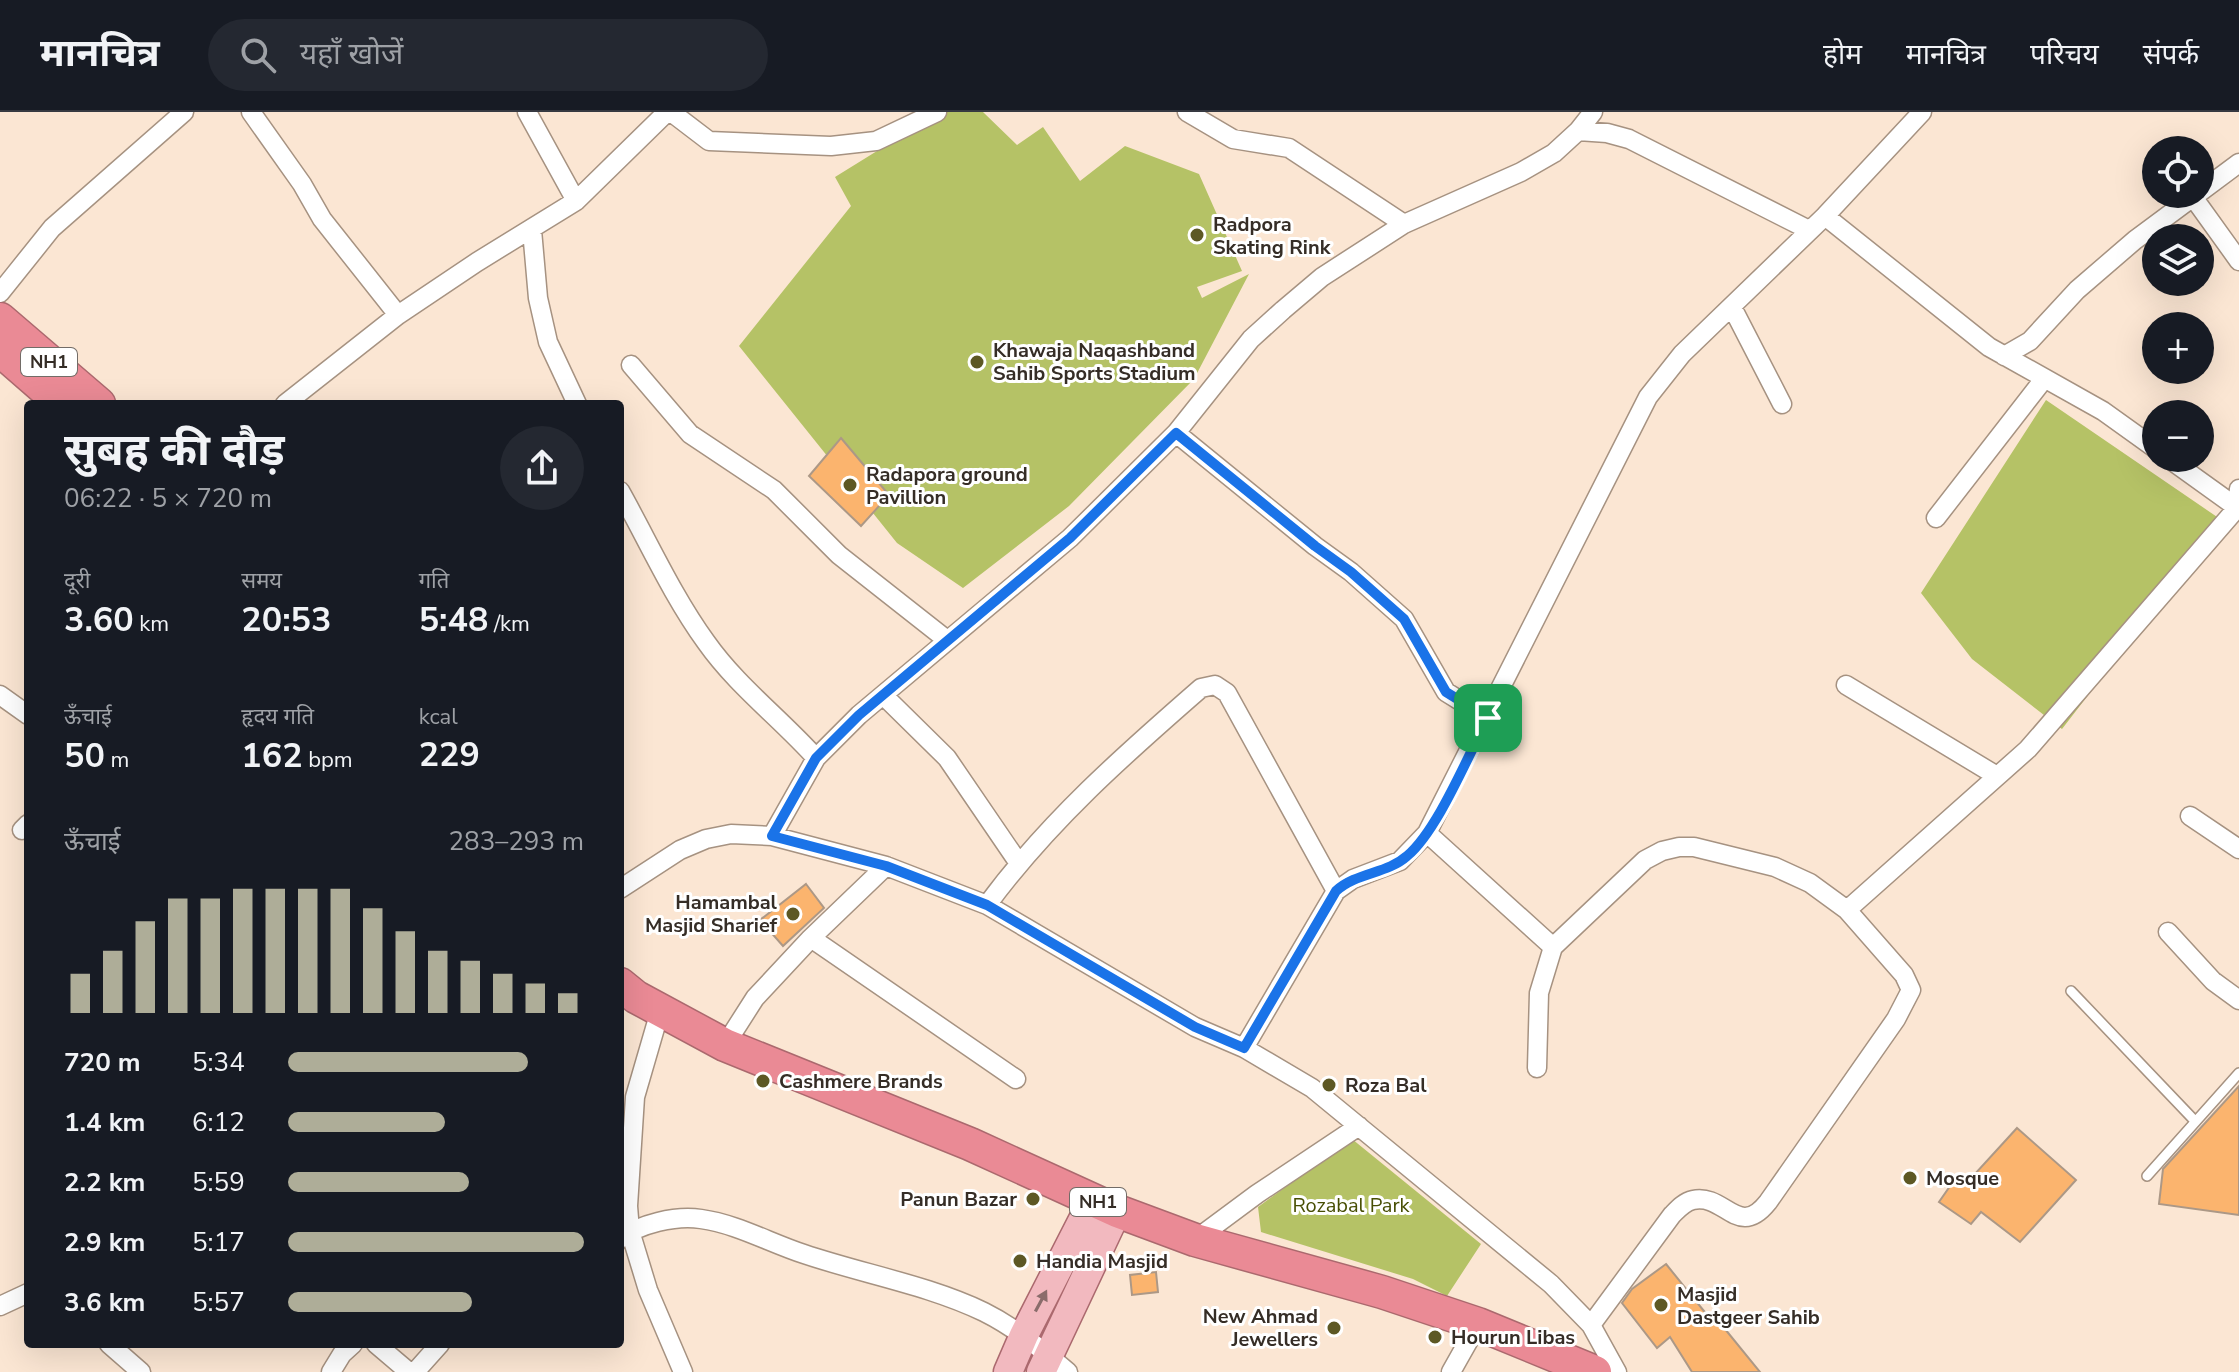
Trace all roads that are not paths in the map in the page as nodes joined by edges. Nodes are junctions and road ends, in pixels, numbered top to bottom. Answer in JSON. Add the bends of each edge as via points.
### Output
{"nodes":[{"id":1,"x":184,"y":112,"type":"edge"},
{"id":2,"x":251,"y":112,"type":"edge"},
{"id":3,"x":527,"y":112,"type":"edge"},
{"id":4,"x":669,"y":112,"type":"edge"},
{"id":5,"x":937,"y":112,"type":"edge"},
{"id":6,"x":1187,"y":112,"type":"edge"},
{"id":7,"x":1593,"y":112,"type":"edge"},
{"id":8,"x":1922,"y":112,"type":"edge"},
{"id":9,"x":1578,"y":131,"type":"junction"},
{"id":10,"x":2239,"y":163,"type":"edge"},
{"id":11,"x":2214,"y":181,"type":"edge"},
{"id":12,"x":576,"y":201,"type":"junction"},
{"id":13,"x":2178,"y":208,"type":"edge"},
{"id":14,"x":2206,"y":208,"type":"edge"},
{"id":15,"x":1825,"y":216,"type":"junction"},
{"id":16,"x":1404,"y":224,"type":"junction"},
{"id":17,"x":532,"y":230,"type":"junction"},
{"id":18,"x":1809,"y":230,"type":"junction"},
{"id":19,"x":2239,"y":261,"type":"edge"},
{"id":20,"x":0,"y":293,"type":"edge"},
{"id":21,"x":1732,"y":307,"type":"junction"},
{"id":22,"x":398,"y":315,"type":"junction"},
{"id":23,"x":0,"y":319,"type":"edge"},
{"id":24,"x":0,"y":350,"type":"edge"},
{"id":25,"x":2004,"y":356,"type":"junction"},
{"id":26,"x":631,"y":365,"type":"dead end"},
{"id":27,"x":2044,"y":379,"type":"junction"},
{"id":28,"x":57,"y":400,"type":"edge"},
{"id":29,"x":94,"y":400,"type":"edge"},
{"id":30,"x":294,"y":400,"type":"edge"},
{"id":31,"x":575,"y":400,"type":"edge"},
{"id":32,"x":1782,"y":404,"type":"dead end"},
{"id":33,"x":1176,"y":433,"type":"junction"},
{"id":34,"x":2142,"y":439,"type":"edge"},
{"id":35,"x":2190,"y":472,"type":"edge"},
{"id":36,"x":624,"y":498,"type":"edge"},
{"id":37,"x":2238,"y":502,"type":"edge"},
{"id":38,"x":1936,"y":518,"type":"dead end"},
{"id":39,"x":947,"y":640,"type":"junction"},
{"id":40,"x":1846,"y":685,"type":"dead end"},
{"id":41,"x":0,"y":695,"type":"edge"},
{"id":42,"x":883,"y":695,"type":"junction"},
{"id":43,"x":24,"y":712,"type":"edge"},
{"id":44,"x":1488,"y":718,"type":"junction"},
{"id":45,"x":816,"y":758,"type":"junction"},
{"id":46,"x":1997,"y":776,"type":"junction"},
{"id":47,"x":2190,"y":816,"type":"dead end"},
{"id":48,"x":1427,"y":833,"type":"junction"},
{"id":49,"x":772,"y":836,"type":"junction"},
{"id":50,"x":2239,"y":849,"type":"edge"},
{"id":51,"x":1018,"y":862,"type":"junction"},
{"id":52,"x":886,"y":866,"type":"junction"},
{"id":53,"x":624,"y":886,"type":"edge"},
{"id":54,"x":1336,"y":891,"type":"junction"},
{"id":55,"x":987,"y":905,"type":"junction"},
{"id":56,"x":1847,"y":910,"type":"junction"},
{"id":57,"x":2168,"y":932,"type":"dead end"},
{"id":58,"x":811,"y":938,"type":"junction"},
{"id":59,"x":1553,"y":947,"type":"junction"},
{"id":60,"x":624,"y":987,"type":"edge"},
{"id":61,"x":2071,"y":991,"type":"dead end"},
{"id":62,"x":2239,"y":1000,"type":"edge"},
{"id":63,"x":660,"y":1011,"type":"junction"},
{"id":64,"x":725,"y":1045,"type":"junction"},
{"id":65,"x":1244,"y":1048,"type":"junction"},
{"id":66,"x":1537,"y":1068,"type":"dead end"},
{"id":67,"x":2239,"y":1073,"type":"edge"},
{"id":68,"x":1016,"y":1079,"type":"dead end"},
{"id":69,"x":2195,"y":1121,"type":"junction"},
{"id":70,"x":1359,"y":1126,"type":"junction"},
{"id":71,"x":2147,"y":1176,"type":"dead end"},
{"id":72,"x":1105,"y":1205,"type":"junction"},
{"id":73,"x":625,"y":1235,"type":"edge"},
{"id":74,"x":1195,"y":1240,"type":"junction"},
{"id":75,"x":24,"y":1295,"type":"edge"},
{"id":76,"x":0,"y":1306,"type":"edge"},
{"id":77,"x":1478,"y":1324,"type":"junction"},
{"id":78,"x":1591,"y":1325,"type":"junction"},
{"id":79,"x":1024,"y":1335,"type":"junction"},
{"id":80,"x":114,"y":1348,"type":"edge"},
{"id":81,"x":349,"y":1348,"type":"edge"},
{"id":82,"x":381,"y":1348,"type":"edge"},
{"id":83,"x":436,"y":1348,"type":"edge"},
{"id":84,"x":1052,"y":1366,"type":"edge"},
{"id":85,"x":141,"y":1372,"type":"edge"},
{"id":86,"x":331,"y":1372,"type":"edge"},
{"id":87,"x":412,"y":1372,"type":"edge"},
{"id":88,"x":683,"y":1372,"type":"edge"},
{"id":89,"x":1008,"y":1372,"type":"edge"},
{"id":90,"x":1451,"y":1372,"type":"edge"},
{"id":91,"x":1595,"y":1372,"type":"edge"},
{"id":92,"x":1617,"y":1372,"type":"edge"}],
"edges":[{"from":1,"to":20,"type":"street","via":[[52,228]]},
{"from":2,"to":22,"type":"street","via":[[322,219]]},
{"from":3,"to":12,"type":"street"},
{"from":4,"to":5,"type":"street","via":[[709,141],[831,146],[876,141]]},
{"from":4,"to":12,"type":"street"},
{"from":6,"to":16,"type":"street","via":[[1233,139],[1289,148]]},
{"from":7,"to":9,"type":"street"},
{"from":8,"to":15,"type":"street"},
{"from":9,"to":16,"type":"street","via":[[1521,172]]},
{"from":9,"to":18,"type":"street","via":[[1641,144]]},
{"from":10,"to":11,"type":"street"},
{"from":12,"to":17,"type":"street"},
{"from":13,"to":25,"type":"street","via":[[2077,290],[2030,341]]},
{"from":14,"to":19,"type":"street"},
{"from":15,"to":18,"type":"street"},
{"from":15,"to":25,"type":"street"},
{"from":16,"to":33,"type":"street","via":[[1322,277],[1251,339]]},
{"from":17,"to":22,"type":"street"},
{"from":17,"to":31,"type":"street","via":[[548,342]]},
{"from":18,"to":21,"type":"street"},
{"from":21,"to":32,"type":"street"},
{"from":21,"to":44,"type":"street","via":[[1682,354],[1648,397]]},
{"from":22,"to":30,"type":"street"},
{"from":23,"to":29,"type":"highway","number":"NH1"},
{"from":24,"to":28,"type":"highway","number":"NH1"},
{"from":25,"to":27,"type":"street"},
{"from":26,"to":39,"type":"street","via":[[690,434],[774,490],[839,555]]},
{"from":27,"to":34,"type":"street"},
{"from":27,"to":38,"type":"street"},
{"from":33,"to":39,"type":"street","via":[[1070,538]]},
{"from":33,"to":44,"type":"street","via":[[1404,619],[1446,692]]},
{"from":35,"to":37,"type":"street"},
{"from":36,"to":45,"type":"street","via":[[705,641]]},
{"from":37,"to":46,"type":"street","via":[[2028,749]]},
{"from":39,"to":42,"type":"street"},
{"from":40,"to":46,"type":"street"},
{"from":41,"to":43,"type":"street"},
{"from":42,"to":45,"type":"street"},
{"from":42,"to":51,"type":"street","via":[[947,758]]},
{"from":44,"to":48,"type":"street"},
{"from":45,"to":49,"type":"street"},
{"from":46,"to":56,"type":"street"},
{"from":47,"to":50,"type":"street"},
{"from":48,"to":54,"type":"street","via":[[1400,861]]},
{"from":48,"to":59,"type":"street"},
{"from":49,"to":52,"type":"street"},
{"from":49,"to":53,"type":"street","via":[[706,839]]},
{"from":51,"to":54,"type":"street","via":[[1116,762],[1201,688],[1215,685],[1227,693]]},
{"from":51,"to":55,"type":"street"},
{"from":52,"to":55,"type":"street"},
{"from":52,"to":58,"type":"street"},
{"from":54,"to":65,"type":"street"},
{"from":55,"to":65,"type":"street","via":[[1195,1027]]},
{"from":56,"to":59,"type":"street","via":[[1810,883],[1775,867],[1679,847],[1645,860]]},
{"from":56,"to":78,"type":"street","via":[[1909,983],[1911,990],[1896,1019],[1759,1213],[1740,1217],[1708,1201],[1685,1203]]},
{"from":57,"to":62,"type":"street","via":[[2213,981]]},
{"from":58,"to":64,"type":"street","via":[[755,998]]},
{"from":58,"to":68,"type":"street"},
{"from":59,"to":66,"type":"street","via":[[1539,993]]},
{"from":60,"to":63,"type":"highway","number":"NH1"},
{"from":61,"to":69,"type":"lane"},
{"from":63,"to":64,"type":"highway","number":"NH1"},
{"from":63,"to":73,"type":"street","via":[[635,1097]]},
{"from":64,"to":72,"type":"highway","number":"NH1"},
{"from":65,"to":70,"type":"street","via":[[1312,1088]]},
{"from":67,"to":69,"type":"lane"},
{"from":69,"to":71,"type":"lane"},
{"from":70,"to":74,"type":"street"},
{"from":70,"to":78,"type":"street","via":[[1551,1284]]},
{"from":72,"to":74,"type":"highway","number":"NH1"},
{"from":79,"to":72,"type":"main road","one_way":true},
{"from":72,"to":84,"type":"main road"},
{"from":73,"to":79,"type":"street","via":[[660,1222],[700,1218],[958,1301]]},
{"from":73,"to":88,"type":"street"},
{"from":74,"to":77,"type":"highway","number":"NH1"},
{"from":75,"to":76,"type":"street"},
{"from":77,"to":90,"type":"street"},
{"from":77,"to":91,"type":"highway","number":"NH1"},
{"from":78,"to":92,"type":"street"},
{"from":79,"to":84,"type":"street"},
{"from":79,"to":89,"type":"main road"},
{"from":80,"to":85,"type":"street"},
{"from":81,"to":86,"type":"street"},
{"from":82,"to":87,"type":"street"},
{"from":83,"to":87,"type":"street"}]}
